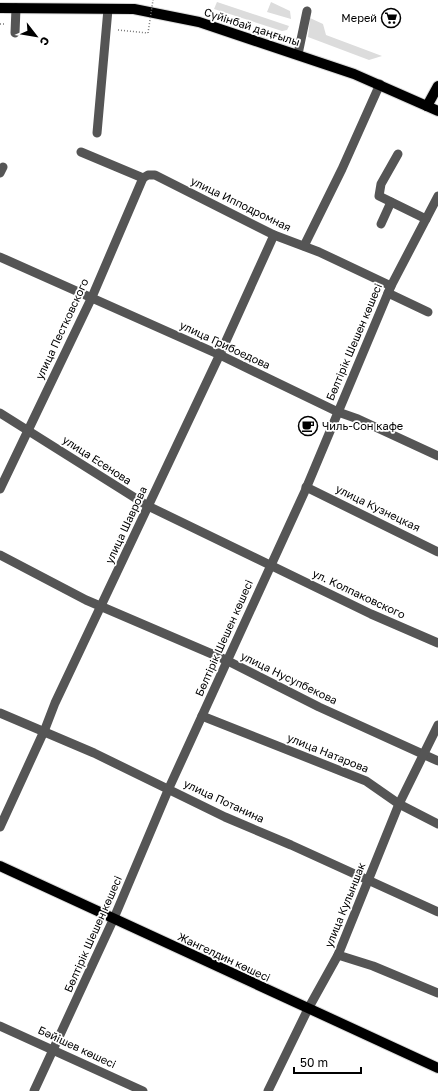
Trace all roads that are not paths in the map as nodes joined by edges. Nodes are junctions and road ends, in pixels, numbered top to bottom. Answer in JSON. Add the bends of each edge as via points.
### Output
{"nodes":[{"id":1,"x":0,"y":8,"type":"edge"},
{"id":2,"x":16,"y":8,"type":"junction"},
{"id":3,"x":108,"y":9,"type":"junction"},
{"id":4,"x":307,"y":11,"type":"dead end"},
{"id":5,"x":15,"y":33,"type":"dead end"},
{"id":6,"x":298,"y":54,"type":"junction"},
{"id":7,"x":380,"y":84,"type":"junction"},
{"id":8,"x":438,"y":86,"type":"edge"},
{"id":9,"x":427,"y":106,"type":"junction"},
{"id":10,"x":438,"y":111,"type":"edge"},
{"id":11,"x":97,"y":133,"type":"dead end"},
{"id":12,"x":81,"y":152,"type":"dead end"},
{"id":13,"x":398,"y":154,"type":"dead end"},
{"id":14,"x":144,"y":178,"type":"junction"},
{"id":15,"x":438,"y":196,"type":"edge"},
{"id":16,"x":391,"y":202,"type":"junction"},
{"id":17,"x":426,"y":219,"type":"junction"},
{"id":18,"x":381,"y":224,"type":"dead end"},
{"id":19,"x":274,"y":235,"type":"junction"},
{"id":20,"x":304,"y":246,"type":"junction"},
{"id":21,"x":0,"y":257,"type":"edge"},
{"id":22,"x":389,"y":290,"type":"junction"},
{"id":23,"x":92,"y":297,"type":"junction"},
{"id":24,"x":428,"y":312,"type":"dead end"},
{"id":25,"x":220,"y":355,"type":"junction"},
{"id":26,"x":338,"y":412,"type":"junction"},
{"id":27,"x":0,"y":413,"type":"edge"},
{"id":28,"x":28,"y":429,"type":"junction"},
{"id":29,"x":438,"y":456,"type":"edge"},
{"id":30,"x":306,"y":487,"type":"junction"},
{"id":31,"x":0,"y":489,"type":"edge"},
{"id":32,"x":148,"y":506,"type":"junction"},
{"id":33,"x":438,"y":552,"type":"edge"},
{"id":34,"x":0,"y":555,"type":"edge"},
{"id":35,"x":270,"y":565,"type":"junction"},
{"id":36,"x":101,"y":607,"type":"junction"},
{"id":37,"x":438,"y":643,"type":"edge"},
{"id":38,"x":226,"y":660,"type":"junction"},
{"id":39,"x":0,"y":713,"type":"edge"},
{"id":40,"x":202,"y":716,"type":"junction"},
{"id":41,"x":438,"y":725,"type":"edge"},
{"id":42,"x":43,"y":732,"type":"junction"},
{"id":43,"x":423,"y":754,"type":"junction"},
{"id":44,"x":438,"y":761,"type":"edge"},
{"id":45,"x":169,"y":788,"type":"junction"},
{"id":46,"x":399,"y":804,"type":"junction"},
{"id":47,"x":438,"y":824,"type":"edge"},
{"id":48,"x":0,"y":827,"type":"edge"},
{"id":49,"x":0,"y":866,"type":"edge"},
{"id":50,"x":368,"y":881,"type":"junction"},
{"id":51,"x":438,"y":912,"type":"edge"},
{"id":52,"x":114,"y":918,"type":"junction"},
{"id":53,"x":338,"y":955,"type":"junction"},
{"id":54,"x":438,"y":993,"type":"edge"},
{"id":55,"x":308,"y":1009,"type":"junction"},
{"id":56,"x":0,"y":1026,"type":"edge"},
{"id":57,"x":53,"y":1050,"type":"junction"},
{"id":58,"x":438,"y":1068,"type":"edge"},
{"id":59,"x":34,"y":1091,"type":"edge"},
{"id":60,"x":144,"y":1091,"type":"edge"},
{"id":61,"x":268,"y":1091,"type":"edge"}],
"edges":[{"from":1,"to":2,"type":"main road","name":"Сүйінбай даңғылы"},
{"from":2,"to":3,"type":"main road","name":"Сүйінбай даңғылы"},
{"from":2,"to":5,"type":"street"},
{"from":3,"to":6,"type":"main road","name":"Сүйінбай даңғылы","via":[[134,9],[199,22]]},
{"from":3,"to":11,"type":"street"},
{"from":4,"to":6,"type":"street"},
{"from":6,"to":7,"type":"main road","name":"Сүйінбай даңғылы"},
{"from":7,"to":9,"type":"main road","name":"Сүйінбай даңғылы"},
{"from":7,"to":20,"type":"street"},
{"from":8,"to":9,"type":"main road"},
{"from":9,"to":10,"type":"main road","name":"Сүйінбай даңғылы"},
{"from":12,"to":14,"type":"street","name":"улица Ипподромная"},
{"from":13,"to":16,"type":"street","via":[[381,184],[379,196]]},
{"from":14,"to":19,"type":"street","name":"улица Ипподромная","via":[[155,175]]},
{"from":14,"to":23,"type":"street","name":"улица Пестковского"},
{"from":15,"to":17,"type":"street","name":"Бөлтірік Шешен көшесі"},
{"from":16,"to":17,"type":"street"},
{"from":16,"to":18,"type":"street"},
{"from":17,"to":22,"type":"street","name":"Бөлтірік Шешен көшесі"},
{"from":19,"to":20,"type":"street","name":"улица Ипподромная"},
{"from":19,"to":25,"type":"street","name":"улица Шаврова"},
{"from":20,"to":22,"type":"street","name":"улица Ипподромная"},
{"from":21,"to":23,"type":"street","name":"улица Грибоедова"},
{"from":22,"to":24,"type":"street","name":"улица Ипподромная"},
{"from":22,"to":26,"type":"street","name":"Бөлтірік Шешен көшесі"},
{"from":23,"to":25,"type":"street","name":"улица Грибоедова"},
{"from":23,"to":28,"type":"street","name":"улица Пестковского"},
{"from":25,"to":26,"type":"street","name":"улица Грибоедова"},
{"from":25,"to":32,"type":"street","name":"улица Шаврова"},
{"from":26,"to":29,"type":"street","name":"улица Грибоедова"},
{"from":26,"to":30,"type":"street","name":"Бөлтірік Шешен көшесі"},
{"from":27,"to":28,"type":"street","name":"улица Есенова"},
{"from":28,"to":31,"type":"street","name":"улица Пестковского"},
{"from":28,"to":32,"type":"street","name":"улица Есенова"},
{"from":30,"to":33,"type":"street","name":"улица Кузнецкая"},
{"from":30,"to":35,"type":"street","name":"Бөлтірік Шешен көшесі"},
{"from":32,"to":35,"type":"street","name":"улица Есенова"},
{"from":32,"to":36,"type":"street","name":"улица Шаврова"},
{"from":34,"to":36,"type":"street","name":"улица Нусупбекова"},
{"from":35,"to":37,"type":"street","name":"ул. Kолпаковского"},
{"from":35,"to":38,"type":"street","name":"Бөлтірік Шешен көшесі"},
{"from":36,"to":38,"type":"street","name":"улица Нусупбекова"},
{"from":36,"to":42,"type":"street","name":"улица Шаврова"},
{"from":38,"to":40,"type":"street","name":"Бөлтірік Шешен көшесі"},
{"from":38,"to":43,"type":"street","name":"улица Нусупбекова"},
{"from":39,"to":42,"type":"street","name":"улица Потанина"},
{"from":40,"to":45,"type":"street","name":"Бөлтірік Шешен көшесі"},
{"from":40,"to":46,"type":"street","name":"улица Натарова","via":[[366,781]]},
{"from":41,"to":43,"type":"street","name":"улица Кулыншак"},
{"from":42,"to":45,"type":"street","name":"улица Потанина","via":[[94,752]]},
{"from":42,"to":48,"type":"street","name":"улица Шаврова"},
{"from":43,"to":44,"type":"street","name":"улица Нусупбекова"},
{"from":43,"to":46,"type":"street","name":"улица Кулыншак"},
{"from":45,"to":50,"type":"street","name":"улица Потанина","via":[[226,817]]},
{"from":45,"to":52,"type":"street","name":"Бөлтірік Шешен көшесі"},
{"from":46,"to":47,"type":"street","name":"улица Натарова"},
{"from":46,"to":50,"type":"street","name":"улица Кулыншак"},
{"from":49,"to":52,"type":"main road","name":"Жангелдин көшесі"},
{"from":50,"to":51,"type":"street","name":"улица Потанина"},
{"from":50,"to":53,"type":"street","name":"улица Кулыншак"},
{"from":52,"to":55,"type":"main road","name":"Жангелдин көшесі"},
{"from":52,"to":57,"type":"street","name":"Бөлтірік Шешен көшесі"},
{"from":53,"to":54,"type":"street","via":[[373,966]]},
{"from":53,"to":55,"type":"street","name":"улица Кулыншак"},
{"from":55,"to":58,"type":"main road","name":"Жангелдин көшесі"},
{"from":55,"to":61,"type":"street","name":"улица Кулыншак"},
{"from":56,"to":57,"type":"street","name":"Бәйішев көшесі"},
{"from":57,"to":59,"type":"street","name":"Бөлтірік Шешен көшесі"},
{"from":57,"to":60,"type":"street","name":"Бәйішев көшесі"}]}
